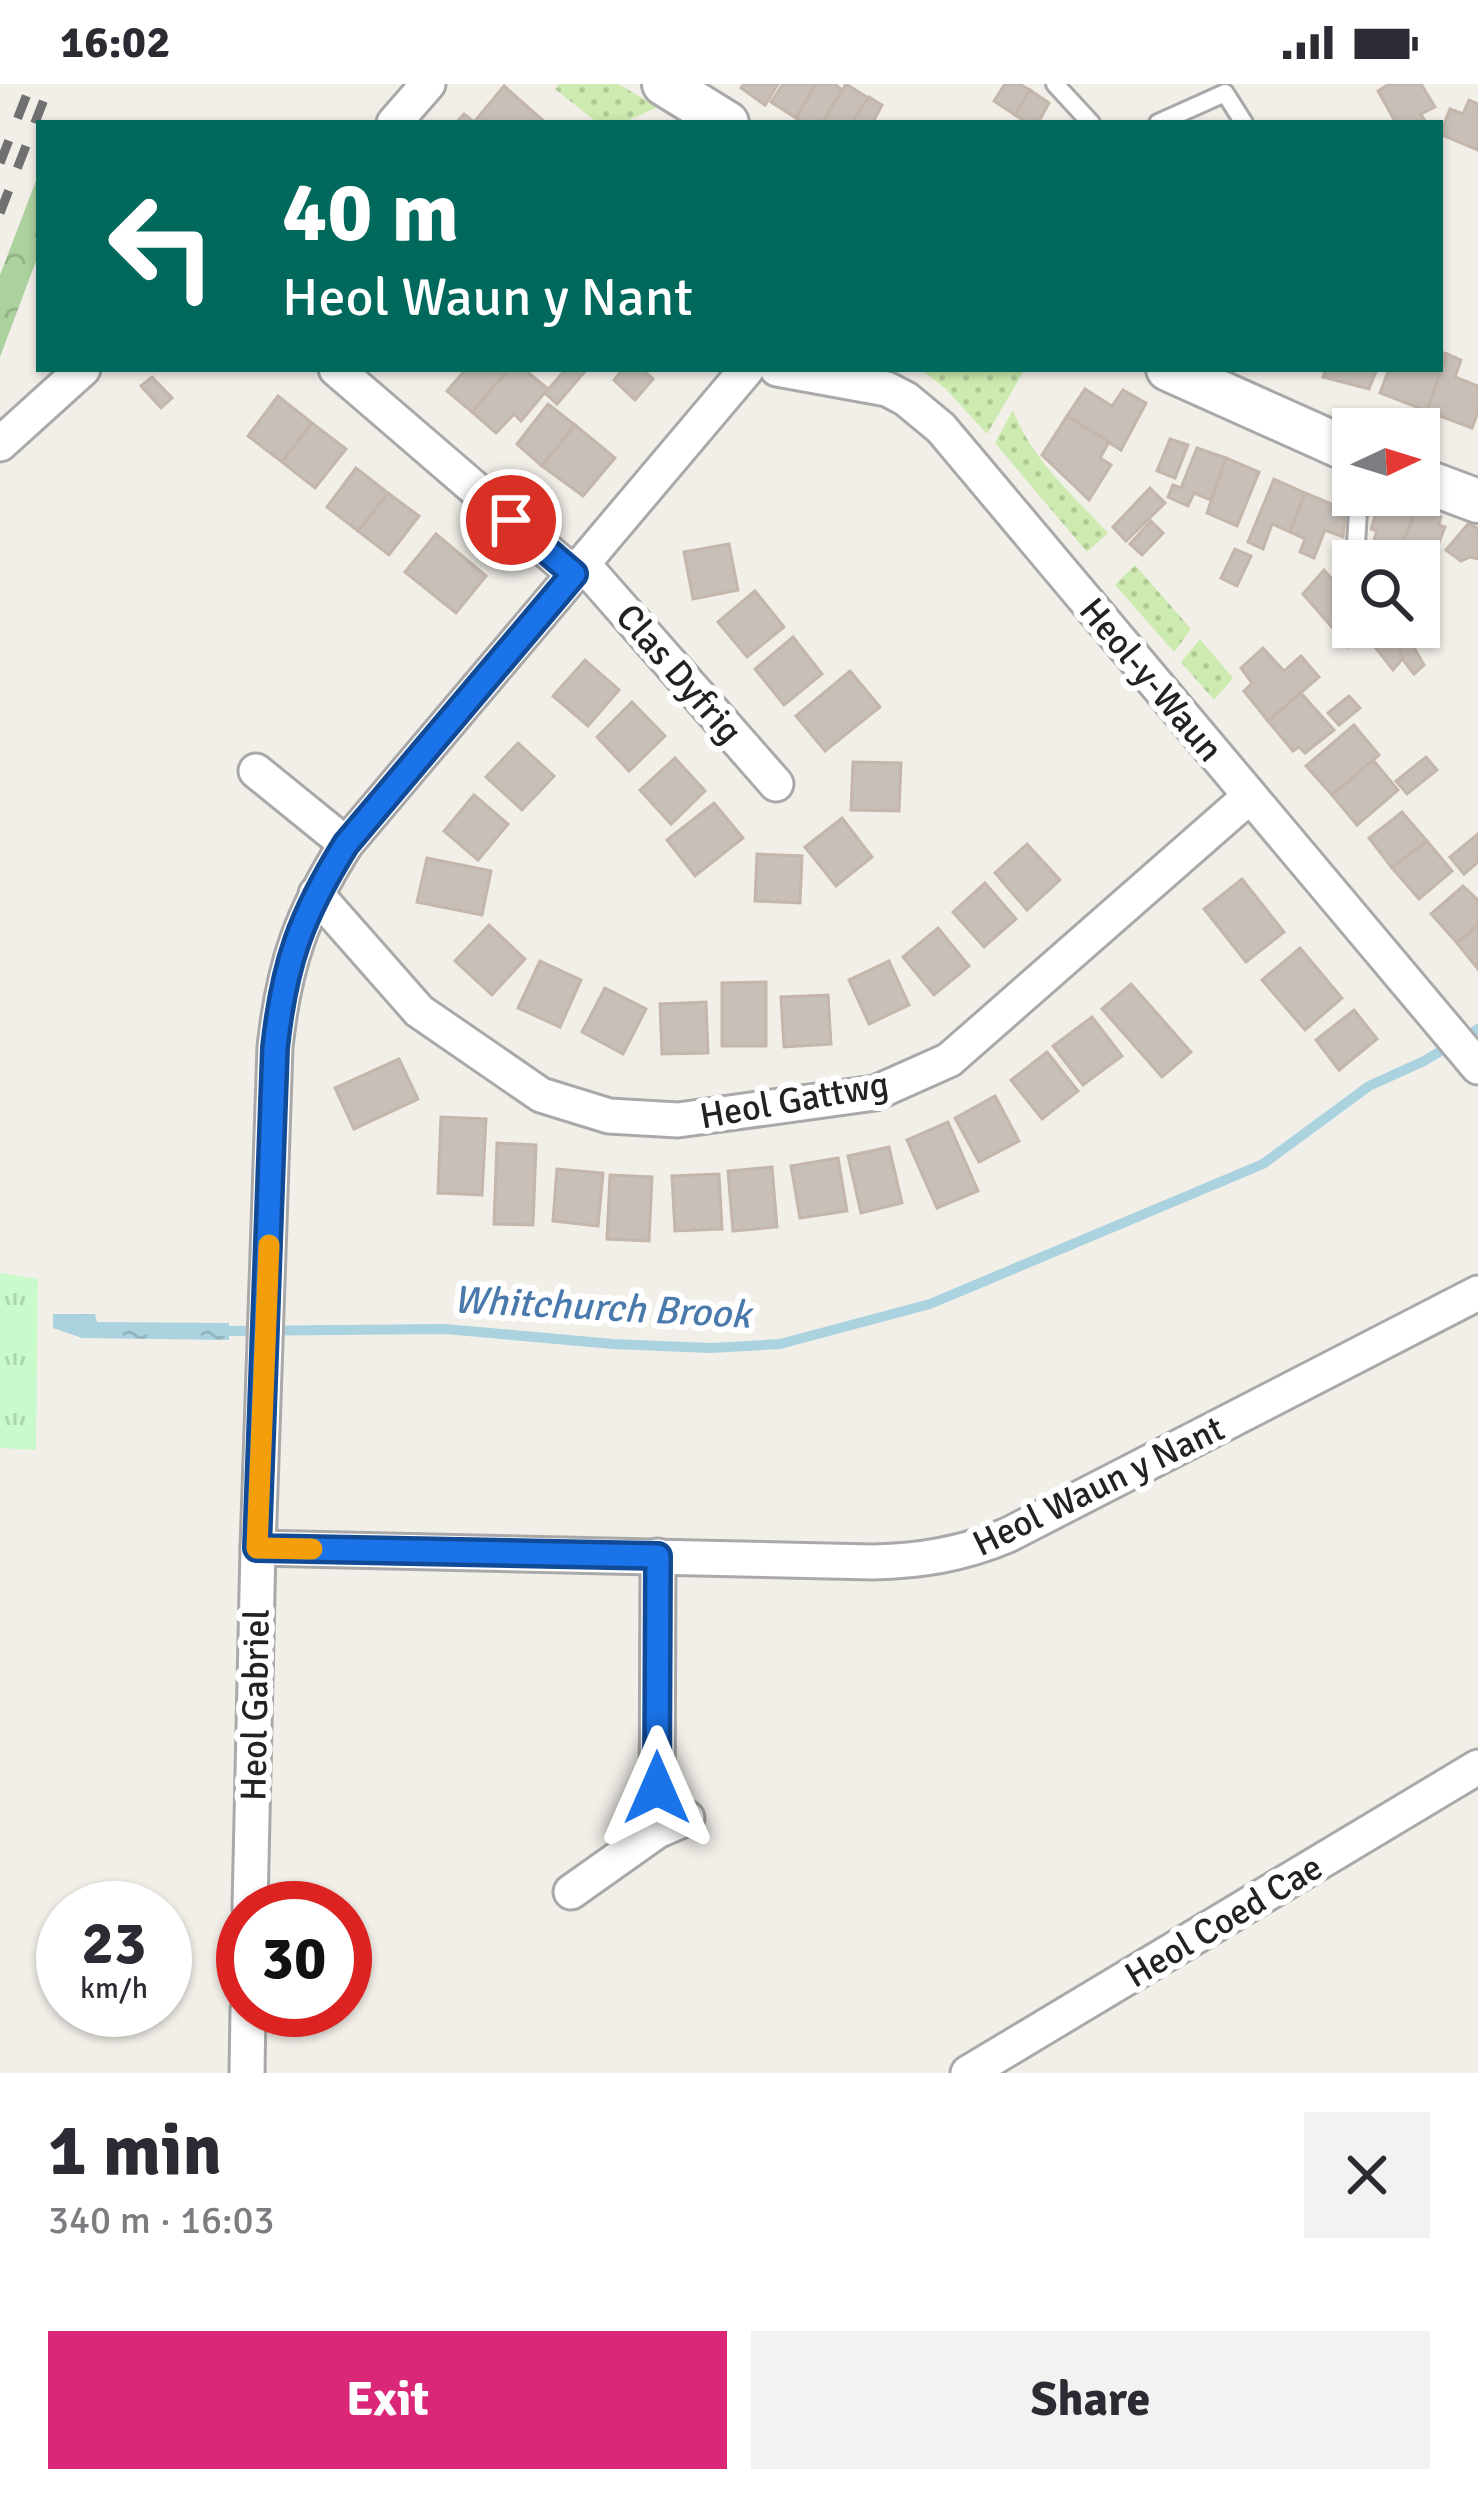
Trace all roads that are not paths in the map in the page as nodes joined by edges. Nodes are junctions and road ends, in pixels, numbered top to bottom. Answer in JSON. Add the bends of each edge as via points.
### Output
{"nodes":[{"id":1,"x":428,"y":84,"type":"edge"},
{"id":2,"x":664,"y":84,"type":"edge"},
{"id":3,"x":1055,"y":84,"type":"edge"},
{"id":4,"x":397,"y":120,"type":"edge"},
{"id":5,"x":722,"y":120,"type":"edge"},
{"id":6,"x":1087,"y":120,"type":"edge"},
{"id":7,"x":1165,"y":120,"type":"edge"},
{"id":8,"x":1242,"y":120,"type":"edge"},
{"id":9,"x":80,"y":372,"type":"edge"},
{"id":10,"x":340,"y":372,"type":"edge"},
{"id":11,"x":744,"y":372,"type":"edge"},
{"id":12,"x":795,"y":372,"type":"edge"},
{"id":13,"x":1175,"y":372,"type":"edge"},
{"id":14,"x":1332,"y":443,"type":"edge"},
{"id":15,"x":0,"y":444,"type":"edge"},
{"id":16,"x":1440,"y":486,"type":"edge"},
{"id":17,"x":1478,"y":501,"type":"edge"},
{"id":18,"x":578,"y":569,"type":"junction"},
{"id":19,"x":256,"y":771,"type":"dead end"},
{"id":20,"x":776,"y":784,"type":"dead end"},
{"id":21,"x":1250,"y":796,"type":"junction"},
{"id":22,"x":346,"y":844,"type":"junction"},
{"id":23,"x":316,"y":894,"type":"junction"},
{"id":24,"x":1478,"y":1067,"type":"edge"},
{"id":25,"x":1478,"y":1293,"type":"edge"},
{"id":26,"x":257,"y":1548,"type":"junction"},
{"id":27,"x":658,"y":1556,"type":"junction"},
{"id":28,"x":1478,"y":1767,"type":"edge"},
{"id":29,"x":251,"y":1881,"type":"edge"},
{"id":30,"x":571,"y":1892,"type":"dead end"},
{"id":31,"x":248,"y":2037,"type":"edge"},
{"id":32,"x":247,"y":2073,"type":"edge"},
{"id":33,"x":968,"y":2073,"type":"edge"}],
"edges":[{"from":1,"to":4,"type":"street"},
{"from":2,"to":5,"type":"street"},
{"from":3,"to":6,"type":"lane"},
{"from":7,"to":8,"type":"lane","via":[[1225,93]]},
{"from":9,"to":15,"type":"street"},
{"from":10,"to":18,"type":"street","name":"Clas Dyfrig"},
{"from":11,"to":18,"type":"street","name":"Heol Gabriel"},
{"from":12,"to":21,"type":"street","name":"Heol-y-Waun","via":[[869,384],[923,411]]},
{"from":13,"to":14,"type":"street"},
{"from":16,"to":17,"type":"street"},
{"from":18,"to":20,"type":"street","name":"Clas Dyfrig"},
{"from":18,"to":22,"type":"street","name":"Heol Gabriel"},
{"from":19,"to":22,"type":"street"},
{"from":21,"to":23,"type":"street","name":"Heol Gattwg","via":[[949,1060],[875,1093],[678,1120],[609,1116],[541,1095],[419,1011]]},
{"from":21,"to":24,"type":"street","name":"Heol-y-Waun"},
{"from":22,"to":23,"type":"street","name":"Heol Gabriel"},
{"from":23,"to":26,"type":"street","name":"Heol Gabriel","via":[[280,997]]},
{"from":25,"to":27,"type":"street","name":"Heol Waun y Nant","via":[[973,1550],[873,1562]]},
{"from":26,"to":27,"type":"street","name":"Heol Waun y Nant"},
{"from":26,"to":29,"type":"street","name":"Heol Gabriel"},
{"from":27,"to":30,"type":"street","via":[[672,1824]]},
{"from":28,"to":33,"type":"street","name":"Heol Coed Cae"},
{"from":31,"to":32,"type":"street"}]}
